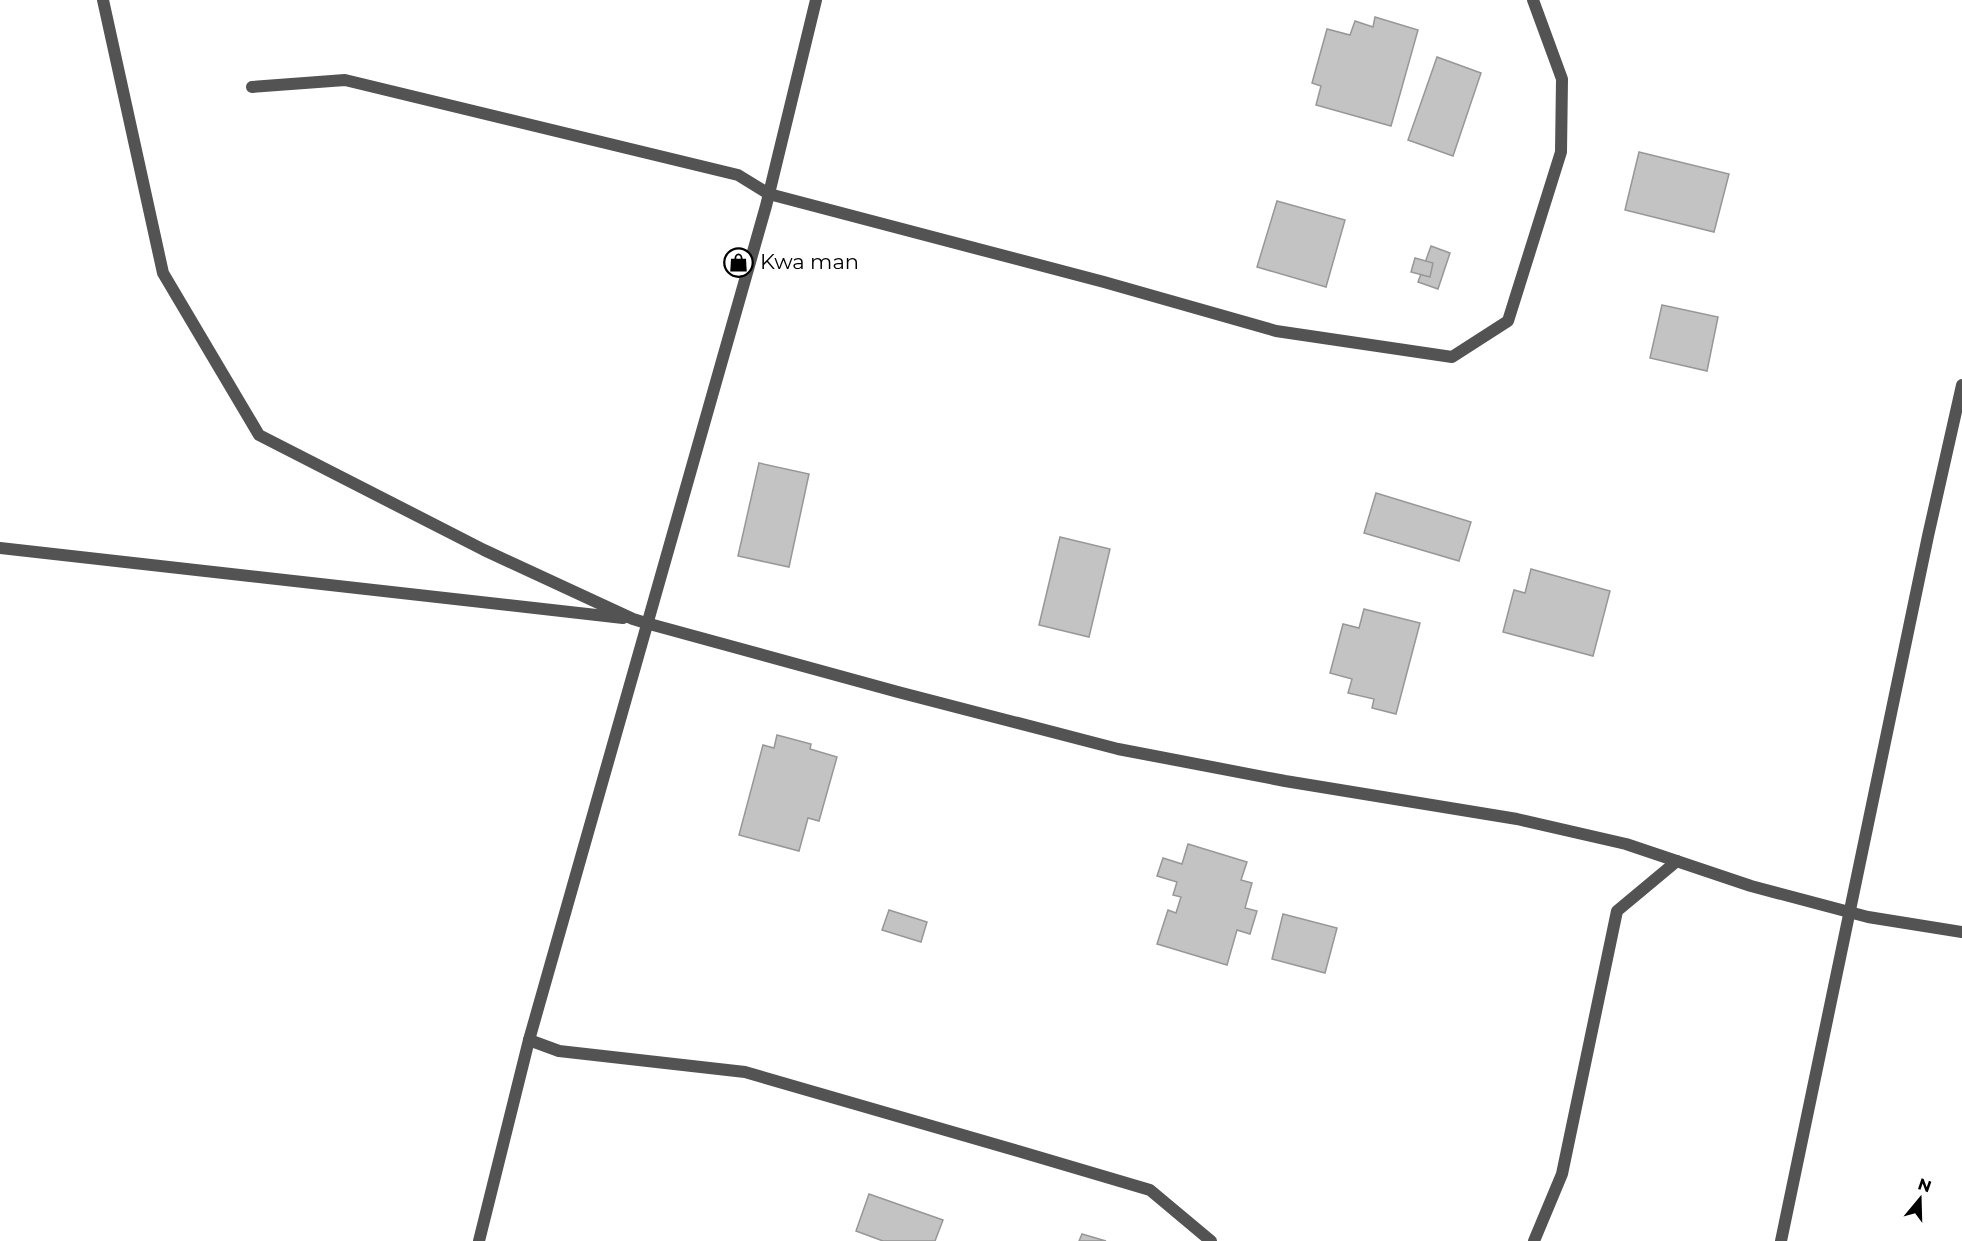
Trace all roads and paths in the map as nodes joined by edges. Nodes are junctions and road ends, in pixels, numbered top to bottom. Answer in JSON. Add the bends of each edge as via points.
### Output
{"nodes":[{"id":1,"x":103,"y":0,"type":"edge"},
{"id":2,"x":816,"y":0,"type":"edge"},
{"id":3,"x":1533,"y":0,"type":"edge"},
{"id":4,"x":252,"y":87,"type":"dead end"},
{"id":5,"x":769,"y":194,"type":"junction"},
{"id":6,"x":1962,"y":385,"type":"edge"},
{"id":7,"x":0,"y":548,"type":"edge"},
{"id":8,"x":633,"y":619,"type":"junction"},
{"id":9,"x":646,"y":623,"type":"junction"},
{"id":10,"x":1677,"y":861,"type":"junction"},
{"id":11,"x":1851,"y":912,"type":"junction"},
{"id":12,"x":1962,"y":932,"type":"edge"},
{"id":13,"x":530,"y":1040,"type":"junction"},
{"id":14,"x":479,"y":1241,"type":"edge"},
{"id":15,"x":1211,"y":1241,"type":"edge"},
{"id":16,"x":1534,"y":1241,"type":"edge"},
{"id":17,"x":1781,"y":1241,"type":"edge"}],
"edges":[{"from":1,"to":8,"type":"street","via":[[163,273],[259,435],[484,550]]},
{"from":2,"to":5,"type":"street"},
{"from":3,"to":5,"type":"street","via":[[1562,80],[1561,152],[1508,321],[1452,357],[1276,331]]},
{"from":4,"to":5,"type":"street","via":[[345,80],[738,176]]},
{"from":5,"to":9,"type":"street"},
{"from":6,"to":11,"type":"street"},
{"from":7,"to":8,"type":"street"},
{"from":8,"to":9,"type":"street"},
{"from":9,"to":10,"type":"street","via":[[1118,749],[1517,819],[1626,844]]},
{"from":9,"to":13,"type":"street"},
{"from":10,"to":11,"type":"street","via":[[1751,886]]},
{"from":10,"to":16,"type":"street","via":[[1617,911],[1562,1174]]},
{"from":11,"to":12,"type":"street"},
{"from":11,"to":17,"type":"street"},
{"from":13,"to":14,"type":"street"},
{"from":13,"to":15,"type":"street","via":[[559,1050],[745,1072],[1150,1190]]}]}
